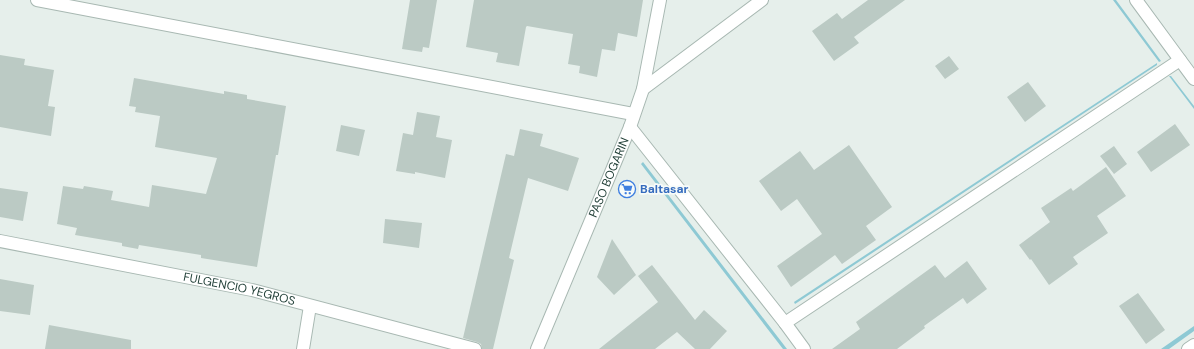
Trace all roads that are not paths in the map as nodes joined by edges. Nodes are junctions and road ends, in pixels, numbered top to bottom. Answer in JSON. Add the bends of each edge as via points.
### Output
{"nodes":[{"id":1,"x":37,"y":0,"type":"edge"},
{"id":2,"x":660,"y":0,"type":"edge"},
{"id":3,"x":762,"y":0,"type":"edge"},
{"id":4,"x":1136,"y":0,"type":"edge"},
{"id":5,"x":1180,"y":60,"type":"junction"},
{"id":6,"x":1194,"y":79,"type":"edge"},
{"id":7,"x":642,"y":89,"type":"junction"},
{"id":8,"x":633,"y":114,"type":"junction"},
{"id":9,"x":630,"y":127,"type":"junction"},
{"id":10,"x":0,"y":241,"type":"edge"},
{"id":11,"x":310,"y":306,"type":"junction"},
{"id":12,"x":785,"y":323,"type":"junction"},
{"id":13,"x":1194,"y":345,"type":"edge"},
{"id":14,"x":303,"y":349,"type":"edge"},
{"id":15,"x":475,"y":349,"type":"edge"},
{"id":16,"x":537,"y":349,"type":"edge"},
{"id":17,"x":804,"y":349,"type":"edge"},
{"id":18,"x":1188,"y":349,"type":"edge"}],
"edges":[{"from":1,"to":8,"type":"street"},
{"from":2,"to":7,"type":"street","name":"PASO BOGARIN"},
{"from":3,"to":7,"type":"street"},
{"from":4,"to":5,"type":"street"},
{"from":5,"to":6,"type":"street"},
{"from":5,"to":12,"type":"street"},
{"from":7,"to":8,"type":"street","name":"PASO BOGARIN"},
{"from":8,"to":9,"type":"street","name":"PASO BOGARIN"},
{"from":9,"to":12,"type":"street"},
{"from":9,"to":16,"type":"street","name":"PASO BOGARIN"},
{"from":10,"to":11,"type":"street","name":"FULGENCIO YEGROS","via":[[252,290]]},
{"from":11,"to":14,"type":"street"},
{"from":11,"to":15,"type":"street","name":"FULGENCIO YEGROS"},
{"from":12,"to":17,"type":"street"},
{"from":13,"to":18,"type":"street"}]}
